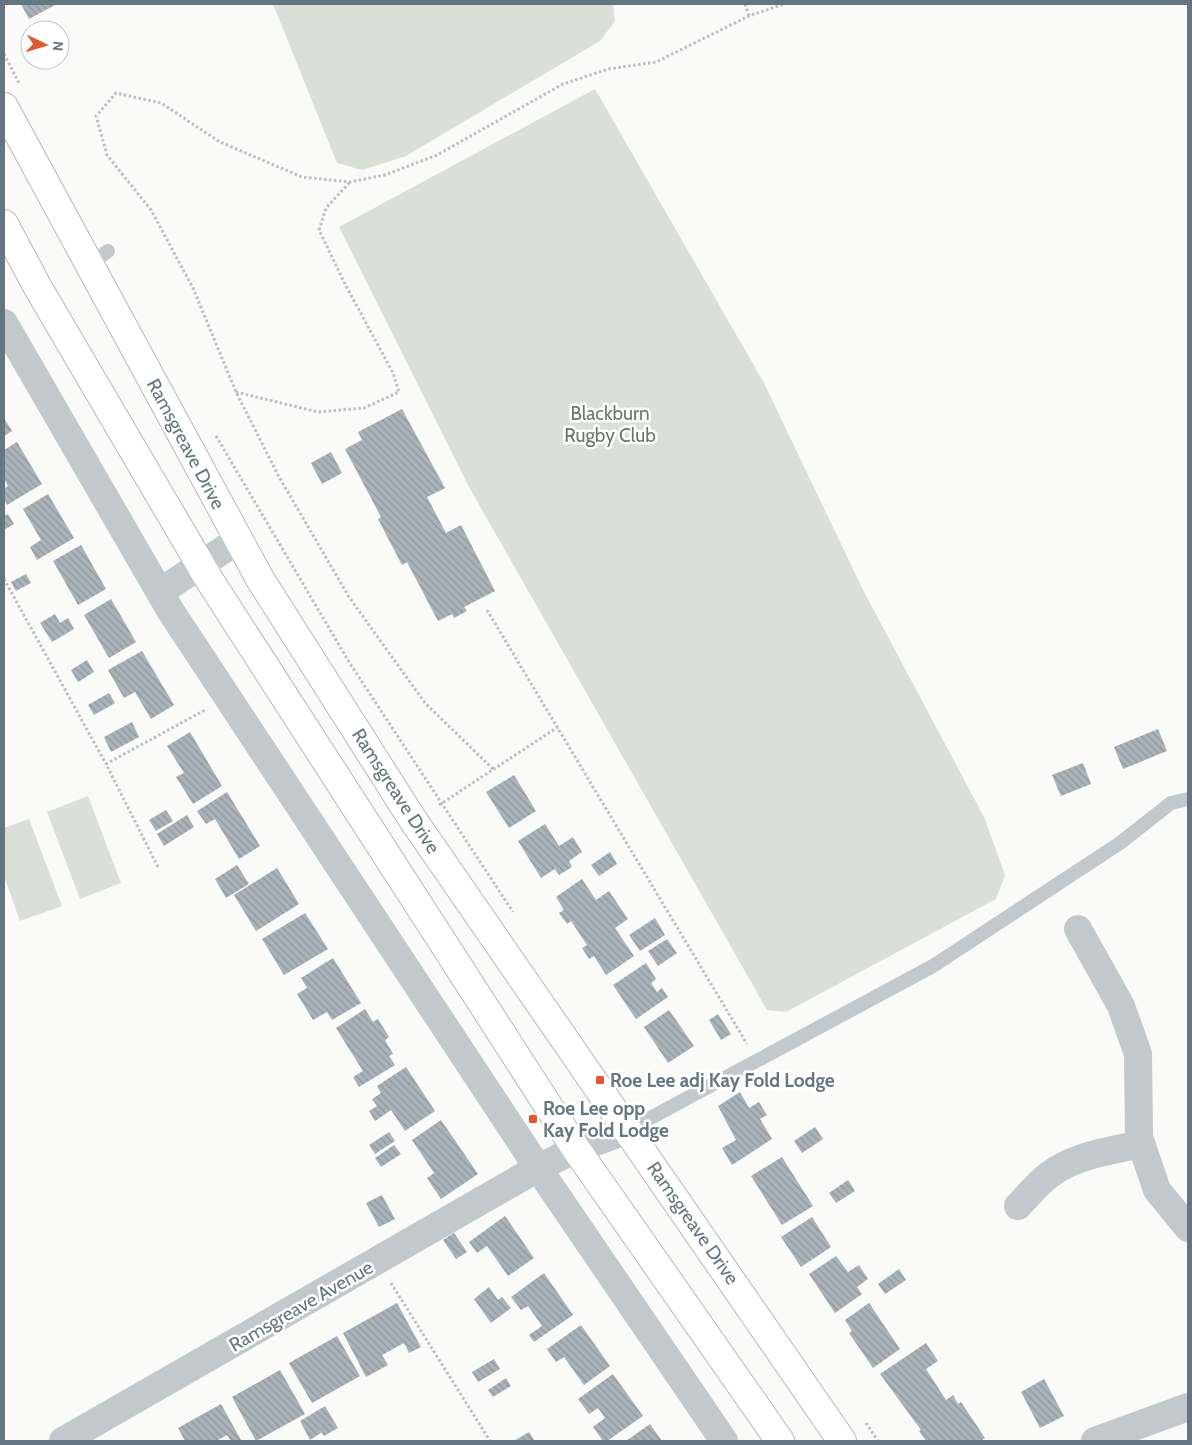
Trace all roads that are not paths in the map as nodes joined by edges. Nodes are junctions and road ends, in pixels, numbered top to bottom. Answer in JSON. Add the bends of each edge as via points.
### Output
{"nodes":[{"id":1,"x":13,"y":98,"type":"edge"},
{"id":2,"x":4,"y":224,"type":"edge"},
{"id":3,"x":4,"y":323,"type":"edge"},
{"id":4,"x":238,"y":540,"type":"junction"},
{"id":5,"x":202,"y":566,"type":"junction"},
{"id":6,"x":160,"y":592,"type":"junction"},
{"id":7,"x":1188,"y":799,"type":"edge"},
{"id":8,"x":1078,"y":929,"type":"dead end"},
{"id":9,"x":628,"y":1130,"type":"junction"},
{"id":10,"x":1141,"y":1144,"type":"junction"},
{"id":11,"x":576,"y":1149,"type":"junction"},
{"id":12,"x":538,"y":1168,"type":"junction"},
{"id":13,"x":1018,"y":1206,"type":"dead end"},
{"id":14,"x":1188,"y":1228,"type":"edge"},
{"id":15,"x":1188,"y":1408,"type":"edge"},
{"id":16,"x":63,"y":1441,"type":"edge"},
{"id":17,"x":724,"y":1441,"type":"edge"},
{"id":18,"x":780,"y":1441,"type":"edge"},
{"id":19,"x":842,"y":1441,"type":"edge"},
{"id":20,"x":1095,"y":1441,"type":"edge"}],
"edges":[{"from":1,"to":4,"type":"highway","name":"Ramsgreave Drive","via":[[99,258]]},
{"from":2,"to":5,"type":"highway","via":[[37,286]]},
{"from":3,"to":6,"type":"street"},
{"from":4,"to":5,"type":"street"},
{"from":4,"to":9,"type":"highway","name":"Ramsgreave Drive","via":[[413,820]]},
{"from":5,"to":6,"type":"street"},
{"from":5,"to":11,"type":"highway"},
{"from":6,"to":12,"type":"street"},
{"from":7,"to":9,"type":"lane","via":[[1171,803],[1106,853],[933,966]]},
{"from":8,"to":10,"type":"street","via":[[1121,1006],[1138,1054]]},
{"from":9,"to":11,"type":"street","name":"Ramsgreave Avenue"},
{"from":9,"to":19,"type":"highway","name":"Ramsgreave Drive"},
{"from":10,"to":13,"type":"street","via":[[1095,1154],[1064,1166],[1048,1176]]},
{"from":10,"to":14,"type":"street","via":[[1157,1190]]},
{"from":11,"to":12,"type":"street","name":"Ramsgreave Avenue"},
{"from":11,"to":18,"type":"highway"},
{"from":12,"to":16,"type":"street","name":"Ramsgreave Avenue"},
{"from":12,"to":17,"type":"street"},
{"from":15,"to":20,"type":"street"}]}
